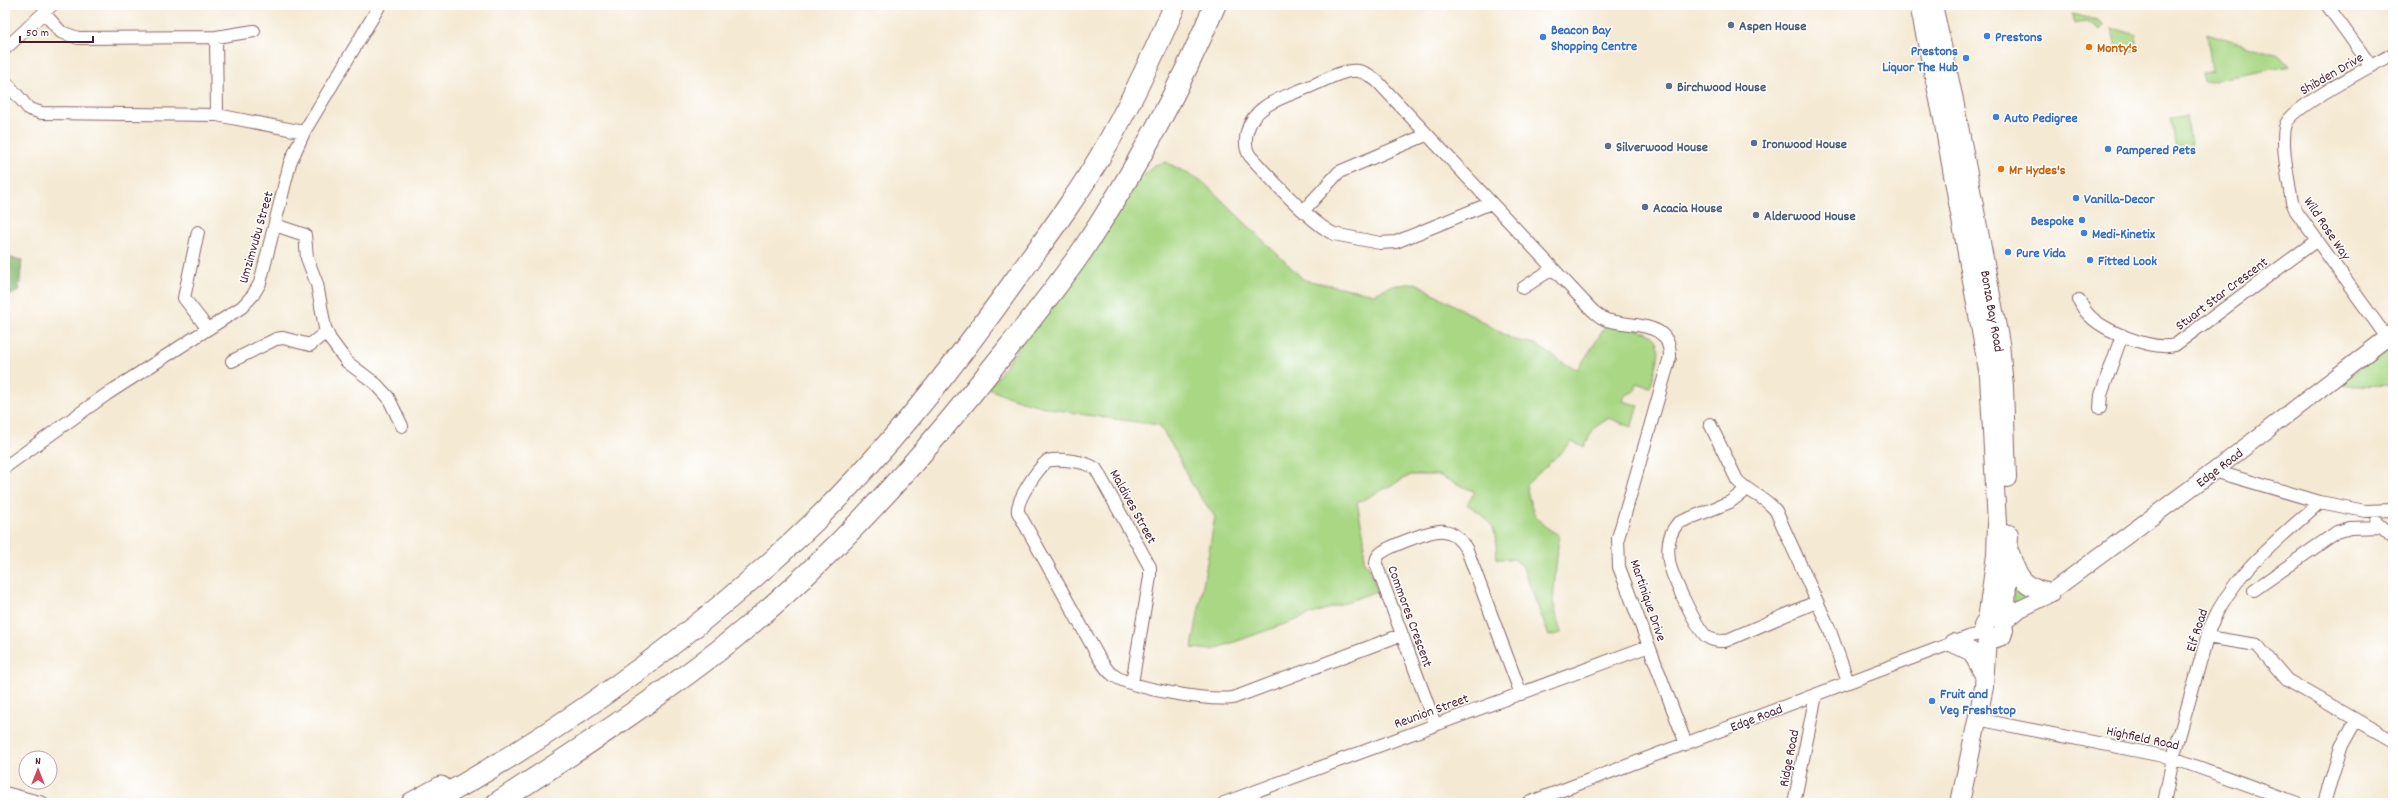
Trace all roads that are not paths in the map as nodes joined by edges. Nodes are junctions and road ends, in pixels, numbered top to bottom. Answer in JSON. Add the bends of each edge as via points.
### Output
{"nodes":[{"id":1,"x":1176,"y":5,"type":"edge"},
{"id":2,"x":1215,"y":5,"type":"edge"},
{"id":3,"x":1920,"y":5,"type":"edge"},
{"id":4,"x":1932,"y":5,"type":"edge"},
{"id":5,"x":2327,"y":5,"type":"edge"},
{"id":6,"x":375,"y":7,"type":"edge"},
{"id":7,"x":48,"y":9,"type":"edge"},
{"id":8,"x":254,"y":31,"type":"dead end"},
{"id":9,"x":216,"y":37,"type":"junction"},
{"id":10,"x":5,"y":49,"type":"edge"},
{"id":11,"x":2393,"y":54,"type":"edge"},
{"id":12,"x":2371,"y":66,"type":"junction"},
{"id":13,"x":5,"y":81,"type":"edge"},
{"id":14,"x":217,"y":115,"type":"junction"},
{"id":15,"x":2287,"y":121,"type":"joint"},
{"id":16,"x":304,"y":132,"type":"junction"},
{"id":17,"x":1426,"y":135,"type":"junction"},
{"id":18,"x":1491,"y":203,"type":"junction"},
{"id":19,"x":1304,"y":210,"type":"junction"},
{"id":20,"x":275,"y":225,"type":"junction"},
{"id":21,"x":198,"y":232,"type":"dead end"},
{"id":22,"x":2317,"y":240,"type":"junction"},
{"id":23,"x":1552,"y":269,"type":"junction"},
{"id":24,"x":1523,"y":288,"type":"dead end"},
{"id":25,"x":2079,"y":300,"type":"dead end"},
{"id":26,"x":208,"y":329,"type":"junction"},
{"id":27,"x":326,"y":332,"type":"junction"},
{"id":28,"x":2122,"y":335,"type":"junction"},
{"id":29,"x":2391,"y":339,"type":"edge"},
{"id":30,"x":232,"y":361,"type":"dead end"},
{"id":31,"x":2100,"y":408,"type":"dead end"},
{"id":32,"x":1710,"y":424,"type":"dead end"},
{"id":33,"x":402,"y":426,"type":"dead end"},
{"id":34,"x":5,"y":467,"type":"edge"},
{"id":35,"x":2214,"y":471,"type":"junction"},
{"id":36,"x":1747,"y":489,"type":"junction"},
{"id":37,"x":2320,"y":502,"type":"junction"},
{"id":38,"x":2393,"y":510,"type":"edge"},
{"id":39,"x":2365,"y":511,"type":"junction"},
{"id":40,"x":2381,"y":527,"type":"junction"},
{"id":41,"x":2393,"y":538,"type":"edge"},
{"id":42,"x":2009,"y":549,"type":"junction"},
{"id":43,"x":2254,"y":590,"type":"dead end"},
{"id":44,"x":2047,"y":595,"type":"junction"},
{"id":45,"x":1816,"y":602,"type":"junction"},
{"id":46,"x":1995,"y":628,"type":"junction"},
{"id":47,"x":1401,"y":635,"type":"junction"},
{"id":48,"x":2207,"y":637,"type":"junction"},
{"id":49,"x":1953,"y":643,"type":"junction"},
{"id":50,"x":1649,"y":646,"type":"junction"},
{"id":51,"x":1984,"y":681,"type":"junction"},
{"id":52,"x":1848,"y":682,"type":"junction"},
{"id":53,"x":1132,"y":683,"type":"junction"},
{"id":54,"x":1521,"y":694,"type":"junction"},
{"id":55,"x":1816,"y":695,"type":"junction"},
{"id":56,"x":1977,"y":719,"type":"junction"},
{"id":57,"x":2356,"y":720,"type":"junction"},
{"id":58,"x":1435,"y":724,"type":"junction"},
{"id":59,"x":560,"y":725,"type":"junction"},
{"id":60,"x":2393,"y":740,"type":"edge"},
{"id":61,"x":1686,"y":744,"type":"junction"},
{"id":62,"x":2173,"y":758,"type":"junction"},
{"id":63,"x":5,"y":793,"type":"edge"},
{"id":64,"x":1960,"y":800,"type":"edge"},
{"id":65,"x":42,"y":803,"type":"edge"},
{"id":66,"x":412,"y":803,"type":"edge"},
{"id":67,"x":431,"y":803,"type":"edge"},
{"id":68,"x":497,"y":803,"type":"edge"},
{"id":69,"x":1224,"y":803,"type":"edge"},
{"id":70,"x":1528,"y":803,"type":"edge"},
{"id":71,"x":1794,"y":803,"type":"edge"},
{"id":72,"x":2164,"y":803,"type":"edge"},
{"id":73,"x":2297,"y":803,"type":"edge"},
{"id":74,"x":2324,"y":803,"type":"edge"}],
"edges":[{"from":1,"to":59,"type":"highway","via":[[1101,155],[990,316],[919,408],[856,479],[793,542],[745,585],[648,662]]},
{"from":2,"to":68,"type":"highway","via":[[1174,91],[1128,176],[1081,251],[969,397],[899,479],[822,560],[719,650],[629,717]]},
{"from":3,"to":46,"type":"main road","name":"Bonza Bay Road","via":[[1989,376],[1997,524]]},
{"from":4,"to":42,"type":"main road","name":"Bonza Bay Road","via":[[1954,100],[2000,343],[2004,387]]},
{"from":5,"to":12,"type":"street"},
{"from":6,"to":16,"type":"street","name":"Umzimvubu Street"},
{"from":7,"to":9,"type":"street","via":[[61,32],[78,38]]},
{"from":7,"to":10,"type":"street"},
{"from":8,"to":9,"type":"street"},
{"from":9,"to":14,"type":"street"},
{"from":11,"to":12,"type":"street","name":"Shibden Drive"},
{"from":12,"to":15,"type":"street","name":"Shibden Drive","via":[[2302,107]]},
{"from":13,"to":14,"type":"street","via":[[29,109],[42,113]]},
{"from":14,"to":16,"type":"street"},
{"from":15,"to":22,"type":"street","name":"Wild Rose Way","via":[[2284,135],[2292,202]]},
{"from":16,"to":20,"type":"street","name":"Umzimvubu Street","via":[[290,164]]},
{"from":17,"to":18,"type":"street","name":"Martinique Drive"},
{"from":17,"to":19,"type":"street","via":[[1338,172]]},
{"from":17,"to":19,"type":"street","name":"Martinique Drive","via":[[1377,81],[1358,71],[1340,75],[1263,107],[1248,126],[1245,139],[1247,151]]},
{"from":18,"to":19,"type":"street","name":"Martinique Drive","via":[[1388,244],[1334,234]]},
{"from":18,"to":23,"type":"street","name":"Martinique Drive"},
{"from":20,"to":26,"type":"street","name":"Umzimvubu Street","via":[[260,283],[253,295],[242,307]]},
{"from":20,"to":27,"type":"street","via":[[305,235],[307,258],[317,284]]},
{"from":21,"to":26,"type":"street","via":[[184,298]]},
{"from":22,"to":28,"type":"street","name":"Stuart Star Crescent","via":[[2180,344],[2161,347]]},
{"from":22,"to":29,"type":"street","name":"Wild Rose Way"},
{"from":23,"to":24,"type":"street"},
{"from":23,"to":50,"type":"street","name":"Martinique Drive","via":[[1601,317],[1650,328],[1664,336],[1668,343],[1670,357],[1618,545],[1619,567]]},
{"from":25,"to":28,"type":"street","name":"Stuart Star Crescent","via":[[2087,314]]},
{"from":26,"to":34,"type":"street","name":"Umzimvubu Street","via":[[101,399]]},
{"from":27,"to":30,"type":"street","via":[[310,345],[283,338],[276,339]]},
{"from":27,"to":33,"type":"street","via":[[347,362],[376,384],[388,397]]},
{"from":28,"to":31,"type":"street","via":[[2101,395]]},
{"from":29,"to":35,"type":"street","name":"Edge Road"},
{"from":32,"to":36,"type":"street","via":[[1733,474]]},
{"from":35,"to":37,"type":"street"},
{"from":35,"to":44,"type":"street","name":"Edge Road"},
{"from":36,"to":45,"type":"street","via":[[1766,500],[1776,511]]},
{"from":36,"to":45,"type":"street","via":[[1730,502],[1678,523],[1673,528],[1668,551],[1669,564],[1697,625],[1708,638],[1725,640]]},
{"from":37,"to":39,"type":"street"},
{"from":37,"to":48,"type":"street","name":"Elf Road","via":[[2233,584],[2215,615]]},
{"from":38,"to":39,"type":"street"},
{"from":39,"to":40,"type":"street"},
{"from":40,"to":41,"type":"street"},
{"from":40,"to":43,"type":"street","via":[[2350,528],[2337,532]]},
{"from":42,"to":44,"type":"main road","via":[[2016,571],[2025,584]]},
{"from":42,"to":46,"type":"main road","name":"Bonza Bay Road","via":[[2006,605]]},
{"from":44,"to":46,"type":"street","name":"Edge Road","via":[[2020,609]]},
{"from":45,"to":52,"type":"street"},
{"from":46,"to":49,"type":"street","name":"Edge Road"},
{"from":46,"to":51,"type":"main road","name":"Bonza Bay Road","via":[[1998,654]]},
{"from":47,"to":53,"type":"street","name":"Maldives Street","via":[[1233,698],[1206,699]]},
{"from":47,"to":54,"type":"street","name":"Commores Crescent","via":[[1376,568],[1376,560],[1388,549],[1411,540],[1437,531],[1451,532],[1460,540],[1471,558]]},
{"from":47,"to":58,"type":"street","name":"Commores Crescent"},
{"from":48,"to":57,"type":"street","via":[[2257,645],[2288,680]]},
{"from":48,"to":62,"type":"street","name":"Elf Road"},
{"from":49,"to":51,"type":"main road","via":[[1972,652],[1978,660]]},
{"from":49,"to":52,"type":"street","name":"Edge Road"},
{"from":50,"to":54,"type":"street","name":"Reunion Street"},
{"from":50,"to":61,"type":"street","name":"Martinique Drive"},
{"from":51,"to":56,"type":"main road","name":"Bonza Bay Road"},
{"from":52,"to":55,"type":"street","name":"Edge Road"},
{"from":53,"to":53,"type":"street","name":"Maldives Street","via":[[1114,676],[1104,666],[1018,512],[1021,497],[1047,461],[1090,465],[1096,469],[1150,567]]},
{"from":54,"to":58,"type":"street","name":"Reunion Street"},
{"from":55,"to":61,"type":"street","name":"Edge Road"},
{"from":55,"to":71,"type":"street","name":"Ridge Road"},
{"from":56,"to":62,"type":"street","name":"Highfield Road"},
{"from":56,"to":64,"type":"main road","name":"Bonza Bay Road"},
{"from":57,"to":60,"type":"street"},
{"from":57,"to":74,"type":"street","via":[[2341,747]]},
{"from":58,"to":69,"type":"street","name":"Reunion Street"},
{"from":59,"to":66,"type":"highway","via":[[512,747]]},
{"from":59,"to":67,"type":"highway"},
{"from":61,"to":70,"type":"street","name":"Edge Road"},
{"from":62,"to":72,"type":"street","name":"Elf Road"},
{"from":62,"to":73,"type":"street","name":"Highfield Road"},
{"from":63,"to":65,"type":"street"}]}
